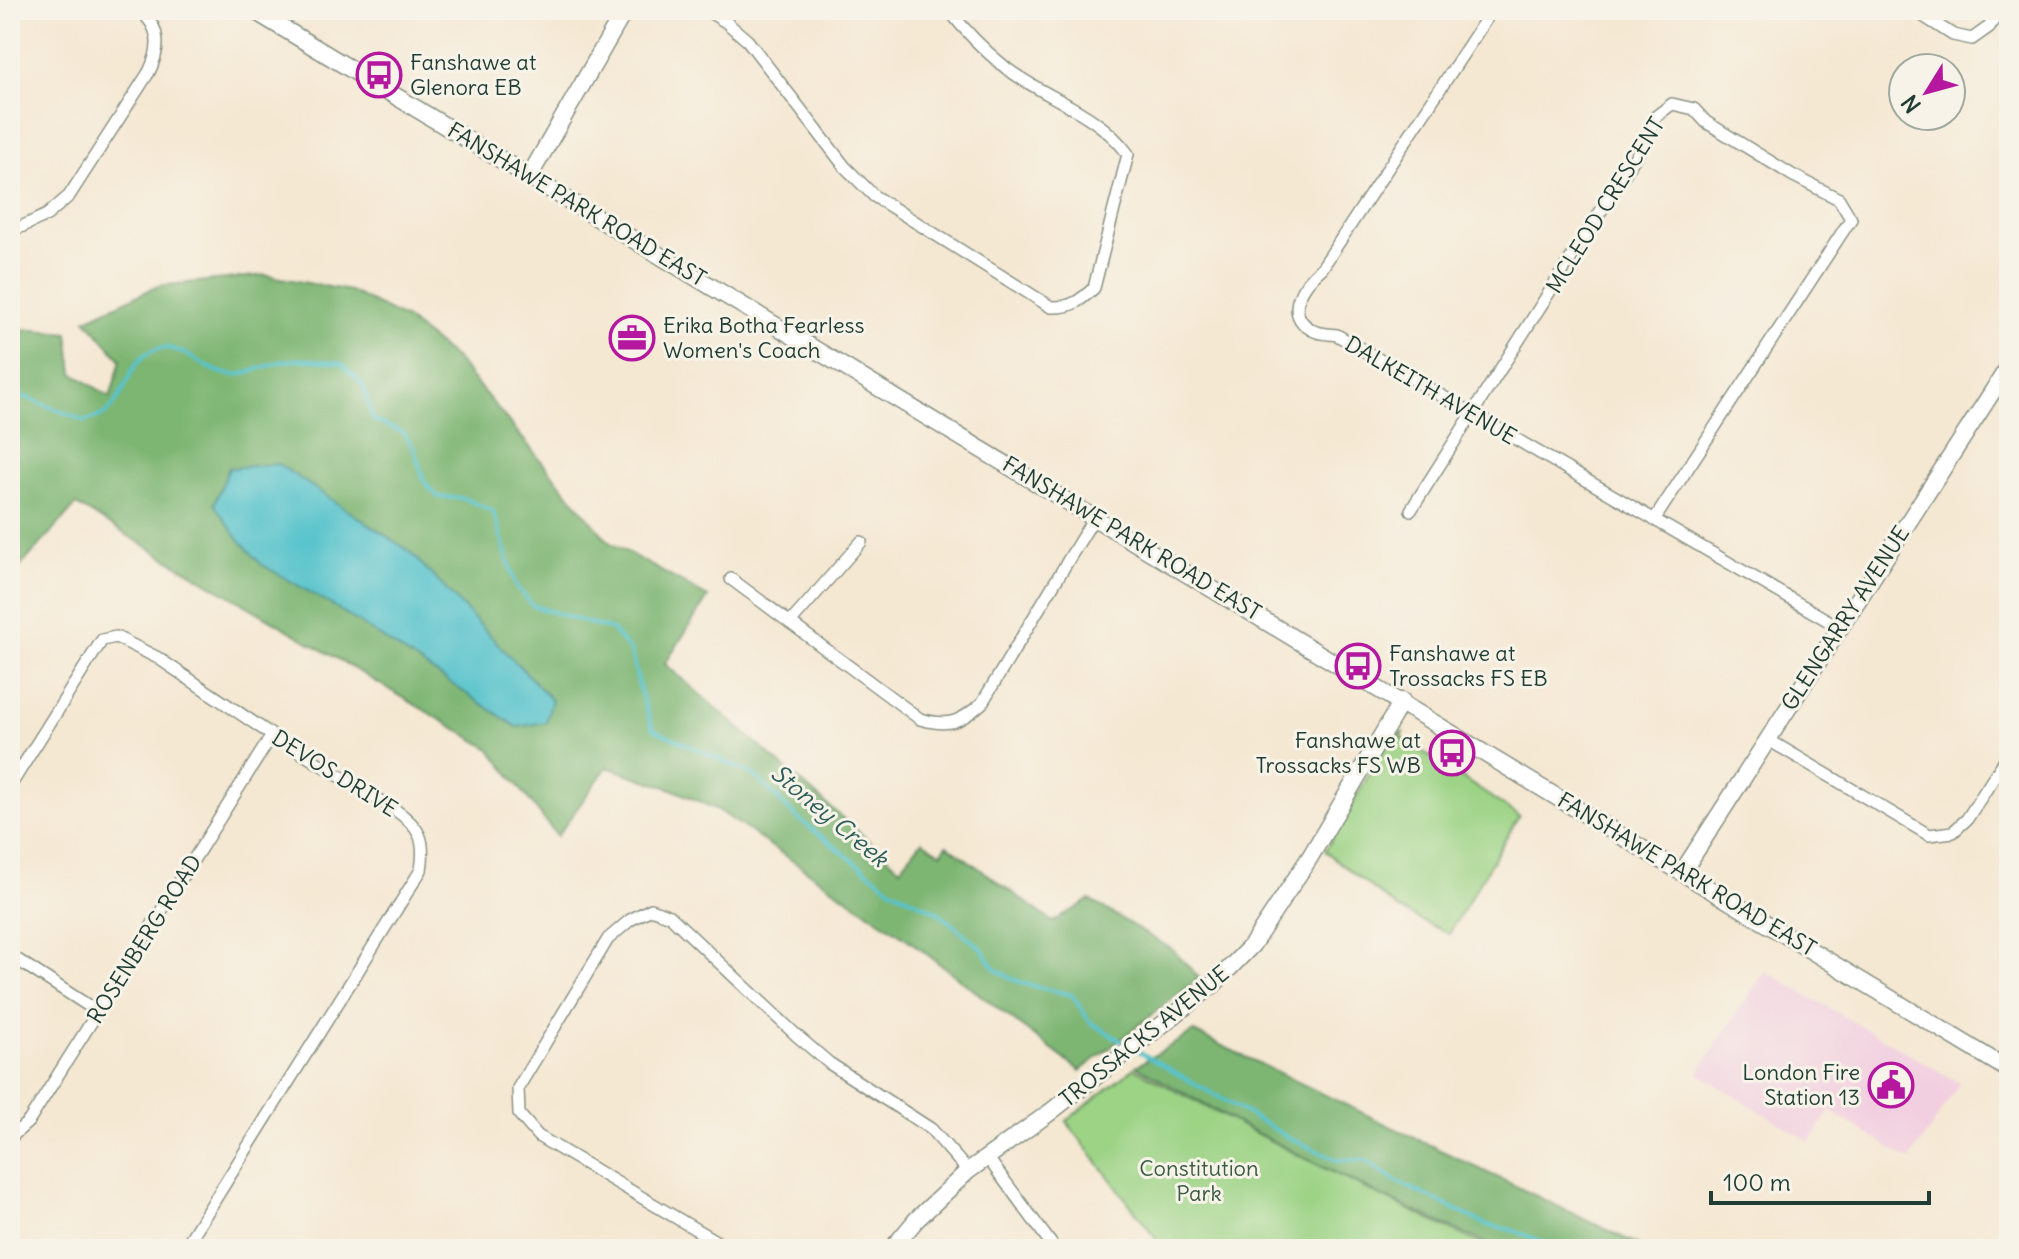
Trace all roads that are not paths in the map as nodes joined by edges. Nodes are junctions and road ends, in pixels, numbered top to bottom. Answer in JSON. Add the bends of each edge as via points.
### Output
{"nodes":[{"id":1,"x":139,"y":10,"type":"edge"},
{"id":2,"x":253,"y":10,"type":"edge"},
{"id":3,"x":625,"y":10,"type":"edge"},
{"id":4,"x":706,"y":10,"type":"edge"},
{"id":5,"x":949,"y":10,"type":"edge"},
{"id":6,"x":1492,"y":10,"type":"edge"},
{"id":7,"x":1914,"y":10,"type":"edge"},
{"id":8,"x":2000,"y":10,"type":"edge"},
{"id":9,"x":530,"y":175,"type":"junction"},
{"id":10,"x":10,"y":232,"type":"edge"},
{"id":11,"x":2009,"y":366,"type":"edge"},
{"id":12,"x":1472,"y":414,"type":"junction"},
{"id":13,"x":1411,"y":510,"type":"dead end"},
{"id":14,"x":1095,"y":516,"type":"junction"},
{"id":15,"x":1654,"y":520,"type":"junction"},
{"id":16,"x":861,"y":542,"type":"dead end"},
{"id":17,"x":731,"y":579,"type":"dead end"},
{"id":18,"x":790,"y":623,"type":"junction"},
{"id":19,"x":1839,"y":627,"type":"junction"},
{"id":20,"x":1402,"y":701,"type":"junction"},
{"id":21,"x":272,"y":735,"type":"junction"},
{"id":22,"x":1767,"y":739,"type":"junction"},
{"id":23,"x":2009,"y":754,"type":"edge"},
{"id":24,"x":10,"y":786,"type":"edge"},
{"id":25,"x":1683,"y":871,"type":"junction"},
{"id":26,"x":10,"y":955,"type":"edge"},
{"id":27,"x":98,"y":1012,"type":"junction"},
{"id":28,"x":2009,"y":1070,"type":"edge"},
{"id":29,"x":10,"y":1138,"type":"edge"},
{"id":30,"x":987,"y":1157,"type":"junction"},
{"id":31,"x":968,"y":1171,"type":"junction"},
{"id":32,"x":184,"y":1249,"type":"edge"},
{"id":33,"x":729,"y":1249,"type":"edge"},
{"id":34,"x":892,"y":1249,"type":"edge"},
{"id":35,"x":1055,"y":1249,"type":"edge"}],
"edges":[{"from":1,"to":10,"type":"street","via":[[158,38],[149,72],[69,196],[47,215]]},
{"from":2,"to":9,"type":"main road","name":"FANSHAWE PARK ROAD EAST"},
{"from":3,"to":9,"type":"main road"},
{"from":4,"to":5,"type":"street","via":[[748,41],[845,167],[874,196],[1051,307],[1077,304],[1094,288],[1128,154],[1100,125],[1007,69]]},
{"from":6,"to":12,"type":"street","name":"DALKEITH AVENUE","via":[[1297,298],[1300,318],[1312,330],[1337,335]]},
{"from":7,"to":8,"type":"street","via":[[1953,35],[1972,39]]},
{"from":9,"to":14,"type":"main road","name":"FANSHAWE PARK ROAD EAST"},
{"from":11,"to":19,"type":"main road","name":"GLENGARRY AVENUE"},
{"from":12,"to":13,"type":"street","name":"MCLEOD CRESCENT"},
{"from":12,"to":15,"type":"street","name":"DALKEITH AVENUE"},
{"from":12,"to":15,"type":"street","name":"MCLEOD CRESCENT","via":[[1646,140],[1655,117],[1672,104],[1694,109],[1706,122],[1839,199],[1851,219]]},
{"from":14,"to":18,"type":"street","via":[[982,703],[966,718],[941,725],[920,719]]},
{"from":14,"to":20,"type":"main road","name":"FANSHAWE PARK ROAD EAST"},
{"from":15,"to":19,"type":"street","name":"DALKEITH AVENUE"},
{"from":16,"to":18,"type":"street"},
{"from":17,"to":18,"type":"street"},
{"from":19,"to":22,"type":"main road","name":"GLENGARRY AVENUE"},
{"from":20,"to":25,"type":"main road","name":"FANSHAWE PARK ROAD EAST"},
{"from":20,"to":30,"type":"main road","name":"TROSSACKS AVENUE","via":[[1252,945],[1213,985]]},
{"from":21,"to":24,"type":"street","name":"DEVOS DRIVE","via":[[158,658],[107,637]]},
{"from":21,"to":27,"type":"street","name":"ROSENBERG ROAD"},
{"from":21,"to":32,"type":"street","name":"DEVOS DRIVE","via":[[407,818],[424,850],[421,870]]},
{"from":22,"to":23,"type":"street","via":[[1929,835],[1953,832],[1967,819]]},
{"from":22,"to":25,"type":"main road","name":"GLENGARRY AVENUE"},
{"from":25,"to":28,"type":"main road","name":"FANSHAWE PARK ROAD EAST"},
{"from":26,"to":27,"type":"street"},
{"from":27,"to":29,"type":"street","name":"ROSENBERG ROAD","via":[[29,1121]]},
{"from":30,"to":31,"type":"main road","name":"TROSSACKS AVENUE"},
{"from":30,"to":35,"type":"street"},
{"from":31,"to":33,"type":"street","via":[[931,1129],[829,1063],[670,916],[651,909],[608,939],[518,1088],[519,1114],[538,1136]]},
{"from":31,"to":34,"type":"main road","name":"TROSSACKS AVENUE"}]}
